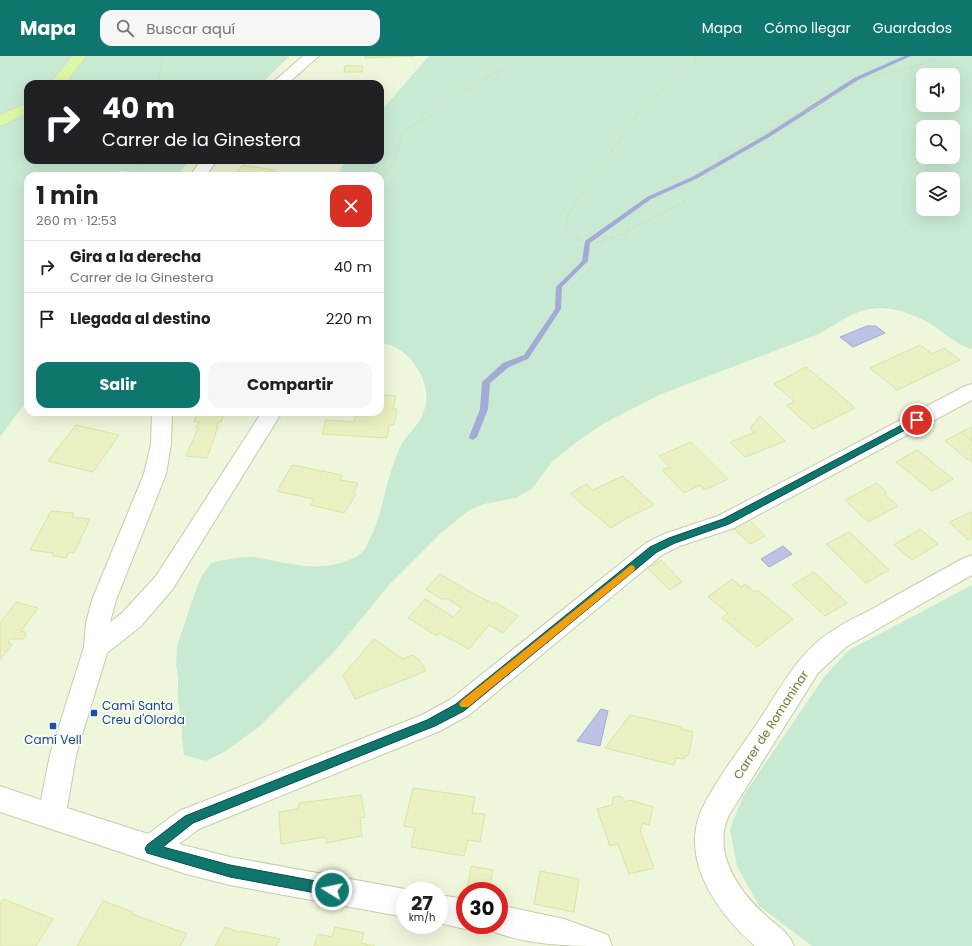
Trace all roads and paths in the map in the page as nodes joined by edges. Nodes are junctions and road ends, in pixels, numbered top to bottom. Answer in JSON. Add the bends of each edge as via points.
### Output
{"nodes":[{"id":1,"x":79,"y":56,"type":"edge"},
{"id":2,"x":164,"y":56,"type":"edge"},
{"id":3,"x":312,"y":56,"type":"edge"},
{"id":4,"x":518,"y":56,"type":"edge"},
{"id":5,"x":697,"y":56,"type":"edge"},
{"id":6,"x":944,"y":56,"type":"edge"},
{"id":7,"x":60,"y":80,"type":"edge"},
{"id":8,"x":159,"y":80,"type":"edge"},
{"id":9,"x":283,"y":80,"type":"edge"},
{"id":10,"x":24,"y":109,"type":"edge"},
{"id":11,"x":0,"y":121,"type":"edge"},
{"id":12,"x":384,"y":174,"type":"edge"},
{"id":13,"x":972,"y":391,"type":"edge"},
{"id":14,"x":162,"y":416,"type":"edge"},
{"id":15,"x":269,"y":416,"type":"edge"},
{"id":16,"x":972,"y":564,"type":"edge"},
{"id":17,"x":96,"y":647,"type":"junction"},
{"id":18,"x":0,"y":799,"type":"edge"},
{"id":19,"x":52,"y":816,"type":"junction"},
{"id":20,"x":151,"y":849,"type":"junction"},
{"id":21,"x":396,"y":901,"type":"edge"},
{"id":22,"x":508,"y":922,"type":"edge"},
{"id":23,"x":598,"y":946,"type":"edge"},
{"id":24,"x":779,"y":946,"type":"edge"}],
"edges":[{"from":1,"to":7,"type":"main road"},
{"from":2,"to":8,"type":"path"},
{"from":3,"to":9,"type":"street"},
{"from":4,"to":12,"type":"path","via":[[503,69],[456,95],[430,116],[407,129],[402,135],[395,161]]},
{"from":5,"to":6,"type":"path","via":[[694,65],[644,105],[568,213],[566,225],[573,237],[587,242],[600,242],[620,235],[682,203],[724,155],[868,77],[913,67]]},
{"from":10,"to":11,"type":"main road"},
{"from":13,"to":20,"type":"street","via":[[726,522],[672,540],[654,549],[480,693],[454,710],[424,726],[189,820]]},
{"from":14,"to":17,"type":"street","via":[[161,444],[155,474],[104,600],[98,623]]},
{"from":15,"to":17,"type":"street","via":[[164,583],[131,620]]},
{"from":16,"to":24,"type":"street","name":"Carrer de Romaninar","via":[[843,636],[827,648],[809,666],[718,807],[711,824],[712,856],[726,895],[747,919]]},
{"from":17,"to":19,"type":"street","via":[[64,755]]},
{"from":18,"to":19,"type":"street"},
{"from":19,"to":20,"type":"street"},
{"from":20,"to":21,"type":"street","via":[[230,871]]},
{"from":22,"to":23,"type":"street","via":[[564,934]]}]}
